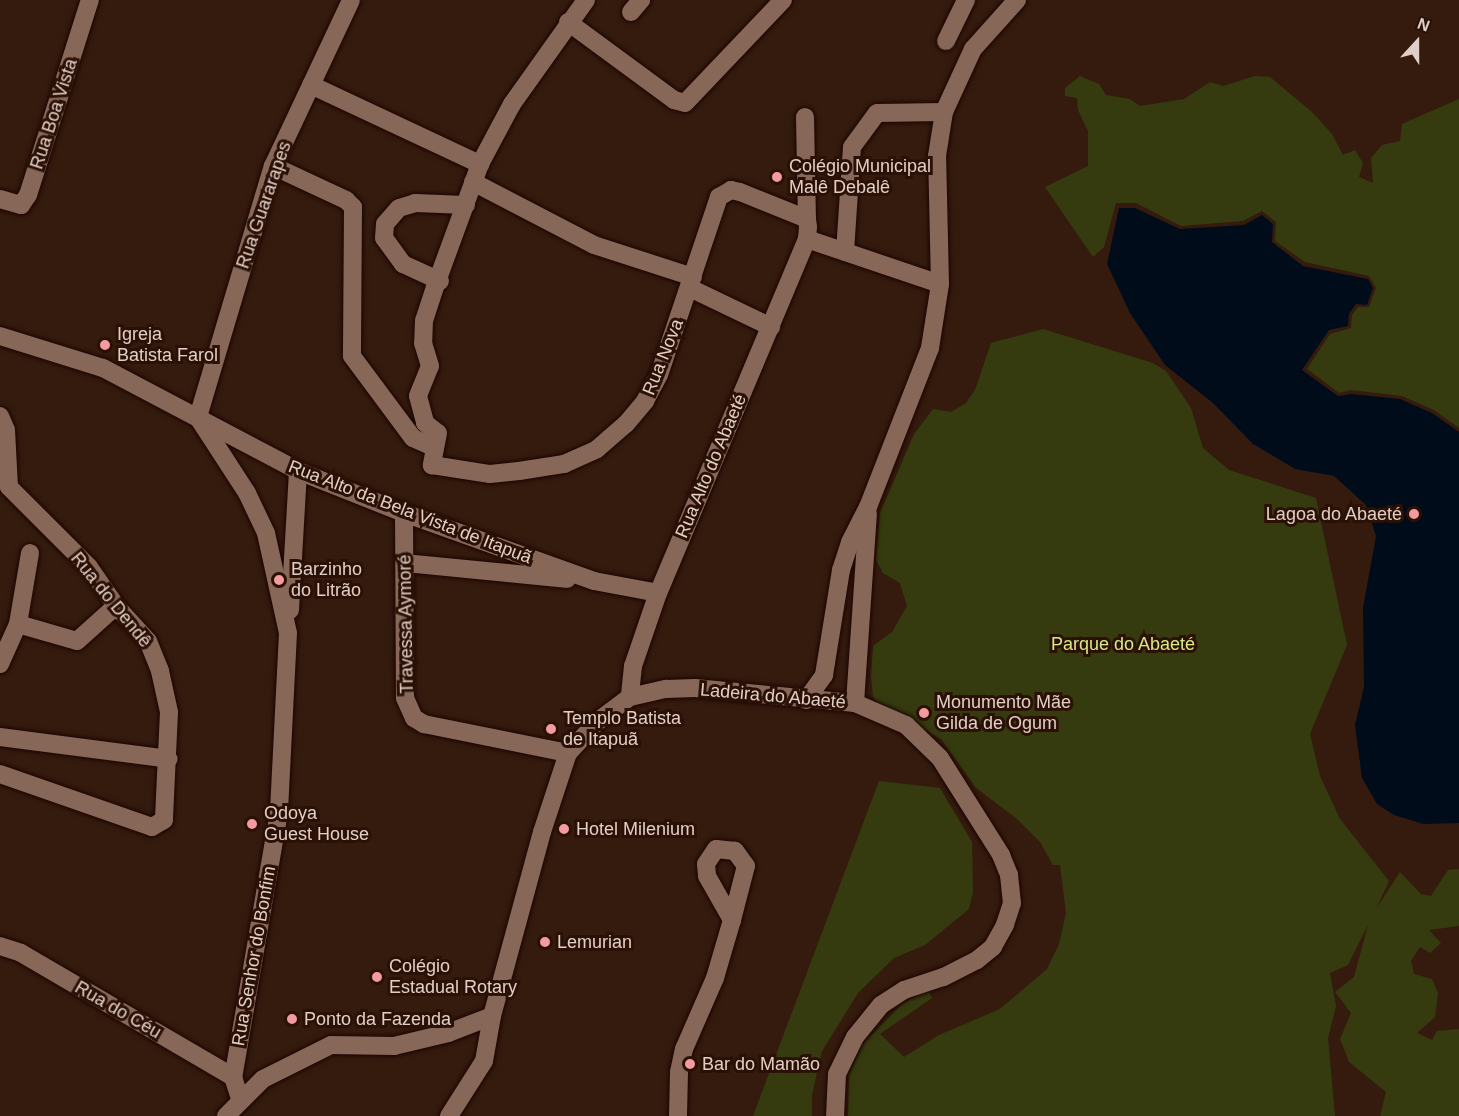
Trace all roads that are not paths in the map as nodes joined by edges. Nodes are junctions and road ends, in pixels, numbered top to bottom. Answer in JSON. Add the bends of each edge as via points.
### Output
{"nodes":[{"id":1,"x":90,"y":0,"type":"edge"},
{"id":2,"x":351,"y":0,"type":"edge"},
{"id":3,"x":586,"y":0,"type":"edge"},
{"id":4,"x":783,"y":0,"type":"edge"},
{"id":5,"x":966,"y":0,"type":"edge"},
{"id":6,"x":1017,"y":0,"type":"edge"},
{"id":7,"x":568,"y":22,"type":"junction"},
{"id":8,"x":946,"y":41,"type":"dead end"},
{"id":9,"x":310,"y":85,"type":"junction"},
{"id":10,"x":944,"y":112,"type":"junction"},
{"id":11,"x":805,"y":117,"type":"dead end"},
{"id":12,"x":480,"y":164,"type":"junction"},
{"id":13,"x":273,"y":166,"type":"junction"},
{"id":14,"x":473,"y":182,"type":"junction"},
{"id":15,"x":0,"y":199,"type":"edge"},
{"id":16,"x":466,"y":205,"type":"junction"},
{"id":17,"x":807,"y":219,"type":"junction"},
{"id":18,"x":807,"y":239,"type":"junction"},
{"id":19,"x":845,"y":252,"type":"junction"},
{"id":20,"x":440,"y":281,"type":"junction"},
{"id":21,"x":692,"y":283,"type":"junction"},
{"id":22,"x":940,"y":284,"type":"junction"},
{"id":23,"x":771,"y":327,"type":"junction"},
{"id":24,"x":3,"y":340,"type":"edge"},
{"id":25,"x":0,"y":416,"type":"edge"},
{"id":26,"x":198,"y":417,"type":"junction"},
{"id":27,"x":433,"y":455,"type":"junction"},
{"id":28,"x":298,"y":471,"type":"junction"},
{"id":29,"x":868,"y":507,"type":"junction"},
{"id":30,"x":404,"y":513,"type":"junction"},
{"id":31,"x":30,"y":554,"type":"dead end"},
{"id":32,"x":405,"y":562,"type":"junction"},
{"id":33,"x":841,"y":570,"type":"junction"},
{"id":34,"x":867,"y":571,"type":"junction"},
{"id":35,"x":594,"y":581,"type":"junction"},
{"id":36,"x":658,"y":593,"type":"junction"},
{"id":37,"x":116,"y":606,"type":"junction"},
{"id":38,"x":18,"y":624,"type":"junction"},
{"id":39,"x":288,"y":633,"type":"junction"},
{"id":40,"x":0,"y":664,"type":"edge"},
{"id":41,"x":630,"y":697,"type":"junction"},
{"id":42,"x":806,"y":700,"type":"junction"},
{"id":43,"x":855,"y":703,"type":"junction"},
{"id":44,"x":0,"y":736,"type":"edge"},
{"id":45,"x":568,"y":753,"type":"junction"},
{"id":46,"x":169,"y":759,"type":"junction"},
{"id":47,"x":0,"y":774,"type":"edge"},
{"id":48,"x":732,"y":920,"type":"dead end"},
{"id":49,"x":0,"y":946,"type":"edge"},
{"id":50,"x":492,"y":1016,"type":"junction"},
{"id":51,"x":233,"y":1077,"type":"junction"},
{"id":52,"x":240,"y":1098,"type":"junction"},
{"id":53,"x":226,"y":1116,"type":"edge"},
{"id":54,"x":449,"y":1116,"type":"edge"},
{"id":55,"x":678,"y":1116,"type":"edge"},
{"id":56,"x":835,"y":1116,"type":"edge"}],
"edges":[{"from":1,"to":15,"type":"street","name":"Rua Boa Vista","via":[[27,195],[21,205]]},
{"from":2,"to":9,"type":"street","name":"Rua Guararapes"},
{"from":3,"to":7,"type":"street"},
{"from":4,"to":7,"type":"street","via":[[685,103],[674,100]]},
{"from":5,"to":8,"type":"street"},
{"from":6,"to":10,"type":"street","via":[[973,49]]},
{"from":7,"to":12,"type":"street","via":[[512,104]]},
{"from":9,"to":12,"type":"street"},
{"from":9,"to":13,"type":"street","name":"Rua Guararapes"},
{"from":10,"to":19,"type":"street","via":[[877,113],[852,147]]},
{"from":10,"to":22,"type":"street","via":[[937,156]]},
{"from":11,"to":17,"type":"street"},
{"from":12,"to":14,"type":"street"},
{"from":13,"to":26,"type":"street","name":"Rua Guararapes"},
{"from":13,"to":27,"type":"street","name":"Rua Nova","via":[[346,200],[353,207],[352,356],[413,438]]},
{"from":14,"to":16,"type":"street"},
{"from":14,"to":21,"type":"street","via":[[594,245]]},
{"from":16,"to":20,"type":"street"},
{"from":16,"to":20,"type":"street","via":[[415,203],[399,208],[385,224],[384,238],[399,259]]},
{"from":17,"to":18,"type":"street"},
{"from":17,"to":21,"type":"street","name":"Rua Nova","via":[[740,192],[724,192],[719,197]]},
{"from":18,"to":19,"type":"street"},
{"from":18,"to":23,"type":"street","name":"Rua Alto do Abaeté"},
{"from":19,"to":22,"type":"street"},
{"from":20,"to":27,"type":"street","via":[[424,320],[423,343],[430,366],[418,396],[425,423],[438,432]]},
{"from":21,"to":23,"type":"street"},
{"from":21,"to":27,"type":"street","name":"Rua Nova","via":[[659,375],[645,401],[597,449],[564,464],[490,474],[442,469]]},
{"from":22,"to":29,"type":"street","via":[[930,348]]},
{"from":23,"to":36,"type":"street","name":"Rua Alto do Abaeté"},
{"from":24,"to":26,"type":"street","name":"Rua Alto da Bela Vista de Itapuã","via":[[103,368]]},
{"from":25,"to":37,"type":"street","name":"Rua do Dendê","via":[[6,430],[9,486],[88,567]]},
{"from":26,"to":28,"type":"street","name":"Rua Alto da Bela Vista de Itapuã"},
{"from":26,"to":39,"type":"street","name":"Rua Senhor do Bonfim","via":[[247,493],[266,533]]},
{"from":28,"to":30,"type":"street","name":"Rua Alto da Bela Vista de Itapuã"},
{"from":28,"to":39,"type":"street","name":"Rua Senhor do Bonfim"},
{"from":29,"to":33,"type":"street"},
{"from":29,"to":34,"type":"street"},
{"from":30,"to":32,"type":"street","name":"Travessa Aymoré"},
{"from":30,"to":35,"type":"street","name":"Rua Alto da Bela Vista de Itapuã"},
{"from":31,"to":38,"type":"street"},
{"from":32,"to":35,"type":"street","name":"Rua Alto da Bela Vista de Itapuã"},
{"from":32,"to":45,"type":"street","name":"Travessa Aymoré","via":[[405,698],[414,718],[424,724]]},
{"from":33,"to":34,"type":"street"},
{"from":33,"to":42,"type":"street","via":[[827,663],[819,684]]},
{"from":34,"to":43,"type":"street"},
{"from":35,"to":36,"type":"street","name":"Rua Alto da Bela Vista de Itapuã"},
{"from":36,"to":41,"type":"street","name":"Rua Alto do Abaeté","via":[[633,666]]},
{"from":37,"to":38,"type":"street","via":[[77,641]]},
{"from":37,"to":46,"type":"street","name":"Rua do Dendê","via":[[148,641],[160,671],[169,712]]},
{"from":38,"to":40,"type":"street"},
{"from":39,"to":51,"type":"street","name":"Rua Senhor do Bonfim","via":[[279,812]]},
{"from":41,"to":42,"type":"street","name":"Ladeira do Abaeté","via":[[695,688]]},
{"from":41,"to":45,"type":"street","name":"Ladeira do Abaeté","via":[[598,721]]},
{"from":42,"to":43,"type":"street","name":"Ladeira do Abaeté"},
{"from":43,"to":56,"type":"street","name":"Ladeira do Abaeté","via":[[906,725],[940,758],[1001,855],[1009,875],[1012,903],[993,947],[943,977],[904,990],[867,1020],[844,1055],[837,1074]]},
{"from":44,"to":46,"type":"street"},
{"from":45,"to":50,"type":"street","name":"Ladeira do Abaeté","via":[[544,824]]},
{"from":46,"to":47,"type":"street","name":"Rua do Dendê","via":[[164,820],[152,827]]},
{"from":48,"to":55,"type":"street","via":[[715,978],[684,1049]]},
{"from":49,"to":51,"type":"street","name":"Rua do Céu","via":[[21,953]]},
{"from":50,"to":52,"type":"street","via":[[448,1033],[394,1046],[332,1045],[263,1079]]},
{"from":50,"to":54,"type":"street","name":"Ladeira do Abaeté","via":[[484,1061]]},
{"from":51,"to":52,"type":"street","name":"Rua Senhor do Bonfim"},
{"from":52,"to":53,"type":"street"}]}
